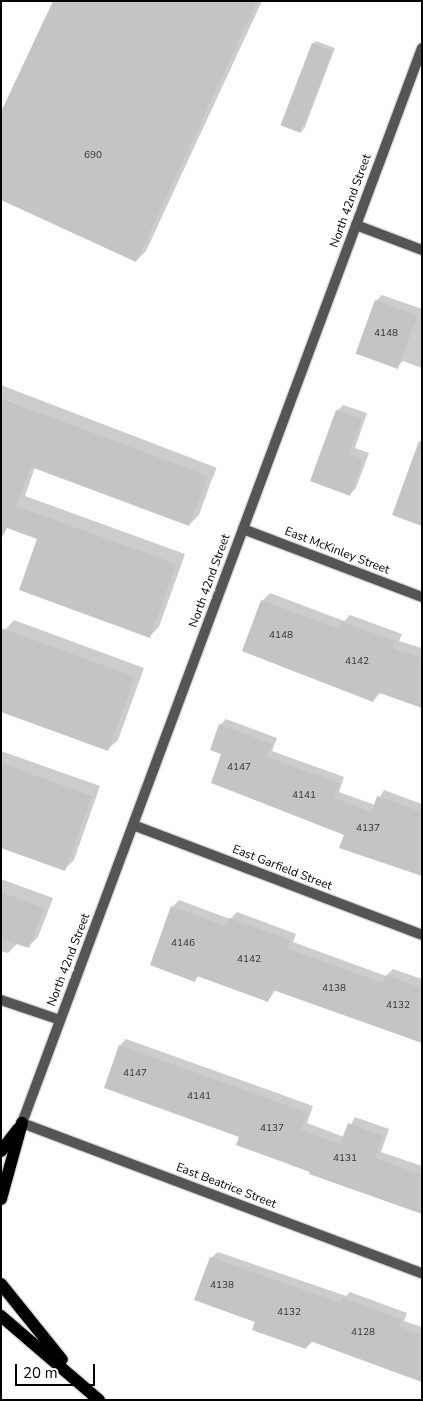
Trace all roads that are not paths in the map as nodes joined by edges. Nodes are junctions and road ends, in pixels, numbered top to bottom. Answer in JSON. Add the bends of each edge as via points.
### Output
{"nodes":[{"id":1,"x":422,"y":48,"type":"edge"},
{"id":2,"x":356,"y":225,"type":"junction"},
{"id":3,"x":422,"y":250,"type":"edge"},
{"id":4,"x":243,"y":529,"type":"junction"},
{"id":5,"x":422,"y":596,"type":"edge"},
{"id":6,"x":132,"y":825,"type":"junction"},
{"id":7,"x":422,"y":934,"type":"edge"},
{"id":8,"x":1,"y":1000,"type":"edge"},
{"id":9,"x":60,"y":1020,"type":"junction"},
{"id":10,"x":22,"y":1123,"type":"junction"},
{"id":11,"x":1,"y":1151,"type":"edge"},
{"id":12,"x":1,"y":1199,"type":"edge"},
{"id":13,"x":422,"y":1274,"type":"edge"},
{"id":14,"x":1,"y":1284,"type":"edge"},
{"id":15,"x":1,"y":1316,"type":"edge"},
{"id":16,"x":79,"y":1382,"type":"junction"},
{"id":17,"x":99,"y":1400,"type":"edge"}],
"edges":[{"from":1,"to":2,"type":"street","name":"North 42nd Street"},
{"from":2,"to":3,"type":"street"},
{"from":2,"to":4,"type":"street","name":"North 42nd Street"},
{"from":4,"to":5,"type":"street","name":"East McKinley Street"},
{"from":4,"to":6,"type":"street","name":"North 42nd Street"},
{"from":6,"to":7,"type":"street","name":"East Garfield Street"},
{"from":6,"to":9,"type":"street","name":"North 42nd Street"},
{"from":8,"to":9,"type":"street"},
{"from":9,"to":10,"type":"street","name":"North 42nd Street"},
{"from":10,"to":11,"type":"main road"},
{"from":10,"to":12,"type":"main road"},
{"from":10,"to":13,"type":"street","name":"East Beatrice Street"},
{"from":14,"to":16,"type":"main road"},
{"from":15,"to":16,"type":"main road"},
{"from":16,"to":17,"type":"main road"}]}
